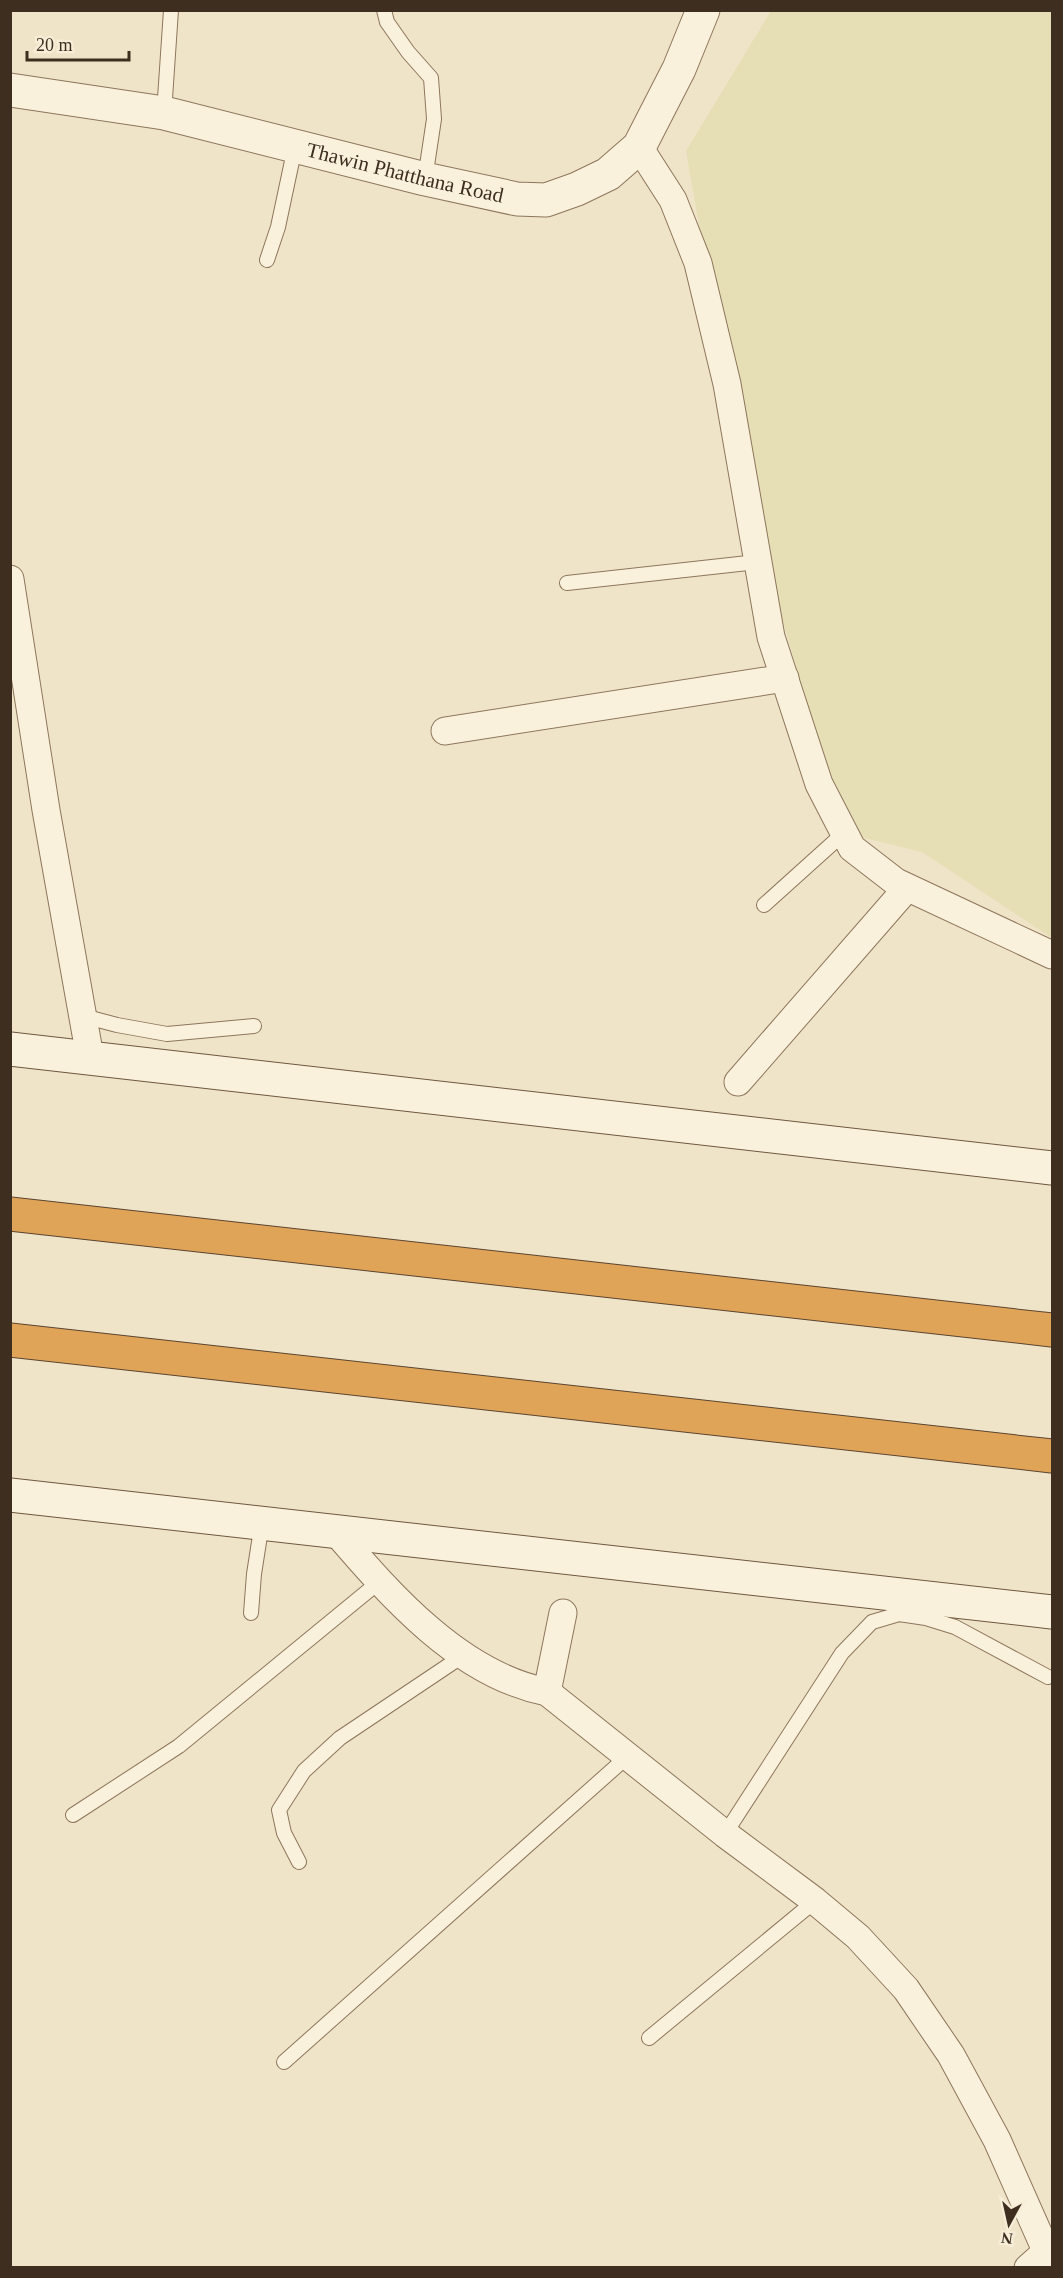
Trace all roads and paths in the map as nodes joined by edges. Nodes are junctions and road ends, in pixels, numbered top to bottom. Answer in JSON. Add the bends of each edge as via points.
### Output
{"nodes":[{"id":1,"x":171,"y":10,"type":"edge"},
{"id":2,"x":384,"y":10,"type":"edge"},
{"id":3,"x":704,"y":10,"type":"edge"},
{"id":4,"x":10,"y":90,"type":"edge"},
{"id":5,"x":164,"y":113,"type":"junction"},
{"id":6,"x":295,"y":147,"type":"junction"},
{"id":7,"x":639,"y":147,"type":"junction"},
{"id":8,"x":425,"y":179,"type":"junction"},
{"id":9,"x":267,"y":260,"type":"dead end"},
{"id":10,"x":758,"y":562,"type":"junction"},
{"id":11,"x":10,"y":579,"type":"edge"},
{"id":12,"x":567,"y":583,"type":"dead end"},
{"id":13,"x":785,"y":678,"type":"junction"},
{"id":14,"x":445,"y":730,"type":"dead end"},
{"id":15,"x":844,"y":833,"type":"junction"},
{"id":16,"x":907,"y":888,"type":"junction"},
{"id":17,"x":764,"y":905,"type":"dead end"},
{"id":18,"x":1053,"y":955,"type":"edge"},
{"id":19,"x":83,"y":1016,"type":"junction"},
{"id":20,"x":254,"y":1026,"type":"dead end"},
{"id":21,"x":10,"y":1049,"type":"edge"},
{"id":22,"x":90,"y":1057,"type":"junction"},
{"id":23,"x":738,"y":1082,"type":"dead end"},
{"id":24,"x":1053,"y":1168,"type":"edge"},
{"id":25,"x":10,"y":1214,"type":"edge"},
{"id":26,"x":1053,"y":1330,"type":"edge"},
{"id":27,"x":10,"y":1340,"type":"edge"},
{"id":28,"x":1053,"y":1456,"type":"edge"},
{"id":29,"x":10,"y":1495,"type":"edge"},
{"id":30,"x":262,"y":1523,"type":"junction"},
{"id":31,"x":336,"y":1532,"type":"junction"},
{"id":32,"x":379,"y":1582,"type":"junction"},
{"id":33,"x":1053,"y":1612,"type":"edge"},
{"id":34,"x":251,"y":1613,"type":"dead end"},
{"id":35,"x":563,"y":1613,"type":"dead end"},
{"id":36,"x":464,"y":1655,"type":"junction"},
{"id":37,"x":1048,"y":1677,"type":"dead end"},
{"id":38,"x":547,"y":1692,"type":"junction"},
{"id":39,"x":628,"y":1756,"type":"junction"},
{"id":40,"x":73,"y":1815,"type":"dead end"},
{"id":41,"x":725,"y":1834,"type":"junction"},
{"id":42,"x":299,"y":1862,"type":"dead end"},
{"id":43,"x":815,"y":1901,"type":"junction"},
{"id":44,"x":649,"y":2038,"type":"dead end"},
{"id":45,"x":284,"y":2062,"type":"dead end"},
{"id":46,"x":1042,"y":2261,"type":"edge"}],
"edges":[{"from":1,"to":5,"type":"lane"},
{"from":2,"to":8,"type":"lane","via":[[387,22],[431,78],[434,119]]},
{"from":3,"to":7,"type":"main road","name":"Thawin Phatthana Road","via":[[680,69]]},
{"from":4,"to":5,"type":"main road","name":"Thawin Phatthana Road"},
{"from":5,"to":6,"type":"main road","name":"Thawin Phatthana Road"},
{"from":6,"to":8,"type":"main road","name":"Thawin Phatthana Road"},
{"from":6,"to":9,"type":"lane"},
{"from":7,"to":8,"type":"main road","name":"Thawin Phatthana Road","via":[[608,174],[546,200],[517,199]]},
{"from":7,"to":10,"type":"street","via":[[673,200],[698,263],[726,384]]},
{"from":10,"to":12,"type":"lane"},
{"from":10,"to":13,"type":"street","via":[[771,637]]},
{"from":11,"to":19,"type":"street"},
{"from":13,"to":14,"type":"street"},
{"from":13,"to":15,"type":"street","via":[[819,784]]},
{"from":15,"to":16,"type":"street","via":[[852,848]]},
{"from":15,"to":17,"type":"lane"},
{"from":16,"to":18,"type":"street"},
{"from":16,"to":23,"type":"street"},
{"from":19,"to":20,"type":"lane","via":[[167,1034]]},
{"from":19,"to":22,"type":"street"},
{"from":21,"to":22,"type":"main road"},
{"from":22,"to":24,"type":"main road"},
{"from":25,"to":26,"type":"highway"},
{"from":27,"to":28,"type":"highway"},
{"from":29,"to":30,"type":"main road"},
{"from":30,"to":31,"type":"main road"},
{"from":30,"to":34,"type":"lane"},
{"from":31,"to":32,"type":"street"},
{"from":31,"to":33,"type":"main road"},
{"from":32,"to":36,"type":"street","via":[[425,1626]]},
{"from":32,"to":40,"type":"lane","via":[[180,1746]]},
{"from":35,"to":38,"type":"street"},
{"from":36,"to":38,"type":"street","via":[[523,1687]]},
{"from":36,"to":42,"type":"lane","via":[[340,1738],[304,1771],[279,1810],[284,1833]]},
{"from":37,"to":41,"type":"lane","via":[[955,1627],[899,1614],[872,1622],[842,1653]]},
{"from":38,"to":39,"type":"street"},
{"from":39,"to":41,"type":"street"},
{"from":39,"to":45,"type":"lane"},
{"from":41,"to":43,"type":"street"},
{"from":43,"to":44,"type":"lane"},
{"from":43,"to":46,"type":"street","via":[[858,1937],[906,1989],[951,2055],[997,2140]]}]}
